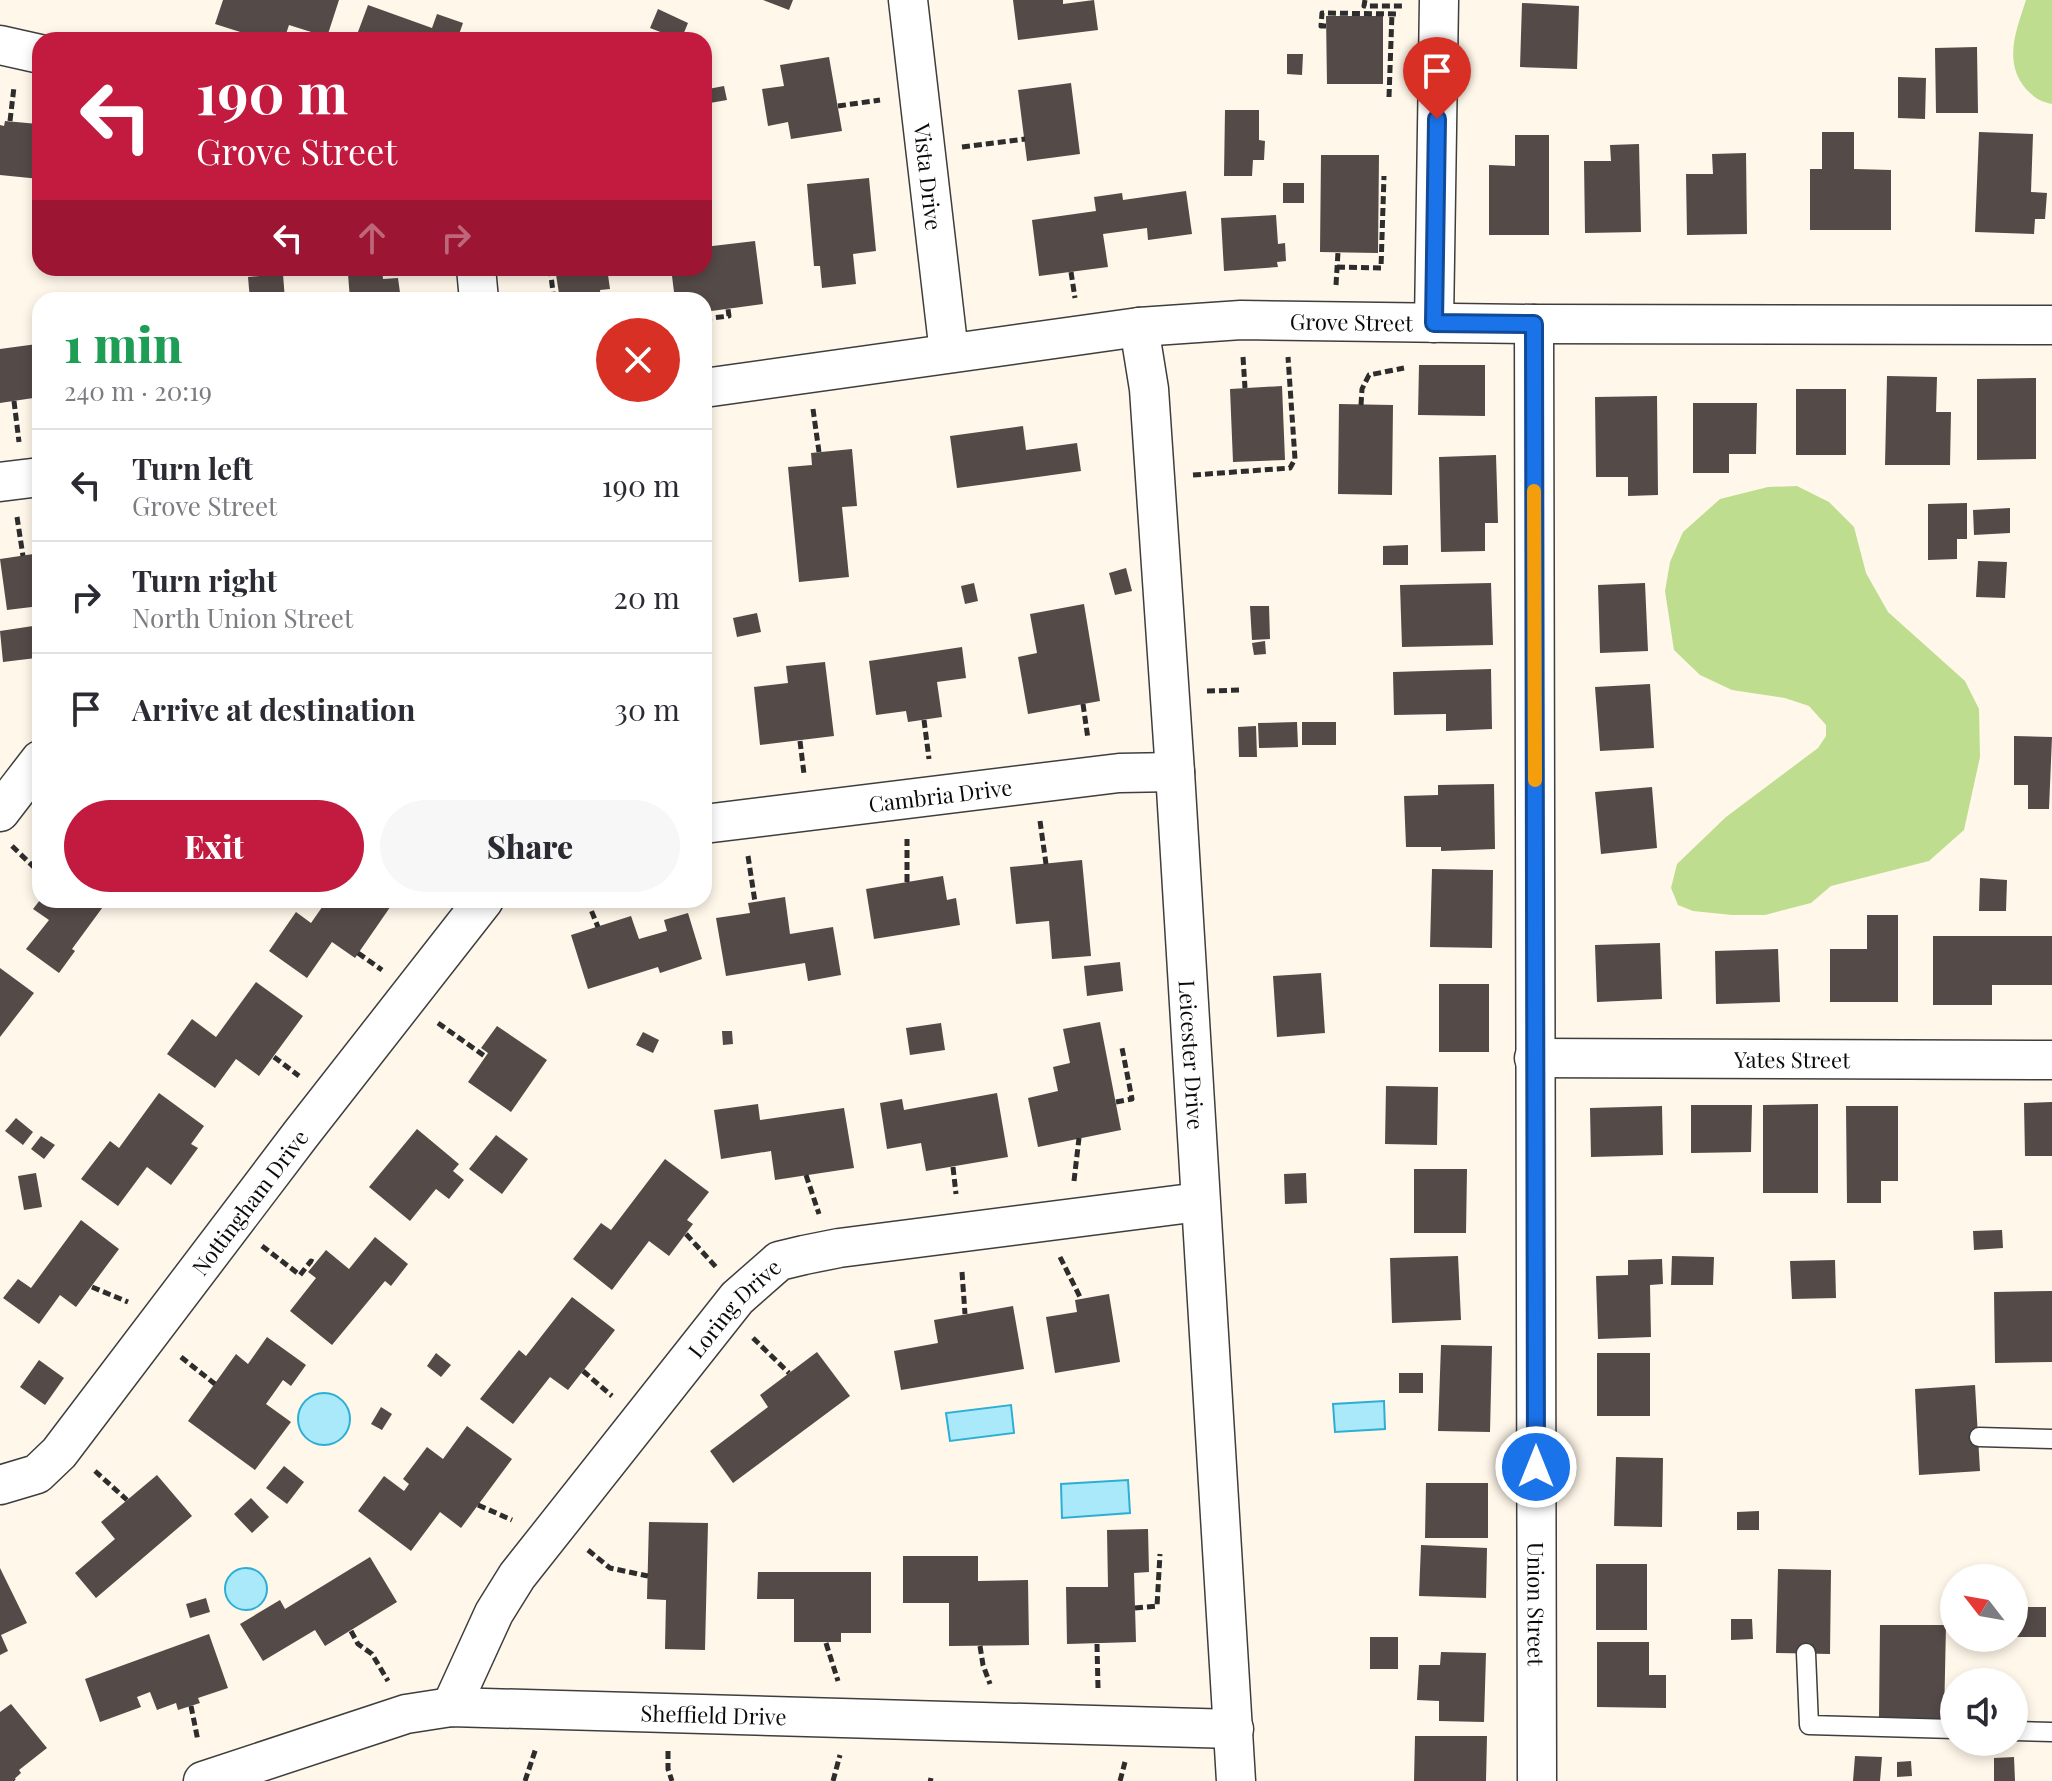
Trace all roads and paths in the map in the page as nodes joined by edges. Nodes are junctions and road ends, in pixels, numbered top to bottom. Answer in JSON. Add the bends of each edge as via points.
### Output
{"nodes":[{"id":1,"x":908,"y":0,"type":"edge"},
{"id":2,"x":1422,"y":7,"type":"edge"},
{"id":3,"x":1392,"y":13,"type":"junction"},
{"id":4,"x":1326,"y":26,"type":"dead end"},
{"id":5,"x":0,"y":45,"type":"edge"},
{"id":6,"x":32,"y":52,"type":"edge"},
{"id":7,"x":1389,"y":97,"type":"dead end"},
{"id":8,"x":1025,"y":139,"type":"dead end"},
{"id":9,"x":925,"y":151,"type":"junction"},
{"id":10,"x":1384,"y":176,"type":"dead end"},
{"id":11,"x":1337,"y":267,"type":"dead end"},
{"id":12,"x":728,"y":309,"type":"dead end"},
{"id":13,"x":712,"y":318,"type":"edge"},
{"id":14,"x":1286,"y":320,"type":"junction"},
{"id":15,"x":1434,"y":323,"type":"junction"},
{"id":16,"x":1534,"y":324,"type":"junction"},
{"id":17,"x":2052,"y":325,"type":"edge"},
{"id":18,"x":1139,"y":327,"type":"junction"},
{"id":19,"x":949,"y":353,"type":"junction"},
{"id":20,"x":1404,"y":368,"type":"dead end"},
{"id":21,"x":712,"y":387,"type":"edge"},
{"id":22,"x":1361,"y":405,"type":"dead end"},
{"id":23,"x":1154,"y":477,"type":"junction"},
{"id":24,"x":32,"y":478,"type":"edge"},
{"id":25,"x":0,"y":482,"type":"edge"},
{"id":26,"x":1175,"y":772,"type":"junction"},
{"id":27,"x":32,"y":776,"type":"edge"},
{"id":28,"x":712,"y":823,"type":"edge"},
{"id":29,"x":5,"y":829,"type":"edge"},
{"id":30,"x":32,"y":863,"type":"edge"},
{"id":31,"x":478,"y":908,"type":"edge"},
{"id":32,"x":590,"y":908,"type":"edge"},
{"id":33,"x":598,"y":927,"type":"dead end"},
{"id":34,"x":406,"y":999,"type":"junction"},
{"id":35,"x":1122,"y":1048,"type":"dead end"},
{"id":36,"x":486,"y":1057,"type":"dead end"},
{"id":37,"x":1534,"y":1058,"type":"junction"},
{"id":38,"x":2052,"y":1060,"type":"edge"},
{"id":39,"x":1116,"y":1102,"type":"dead end"},
{"id":40,"x":1199,"y":1202,"type":"junction"},
{"id":41,"x":233,"y":1223,"type":"junction"},
{"id":42,"x":315,"y":1263,"type":"dead end"},
{"id":43,"x":726,"y":1312,"type":"junction"},
{"id":44,"x":789,"y":1373,"type":"dead end"},
{"id":45,"x":1979,"y":1437,"type":"dead end"},
{"id":46,"x":2052,"y":1439,"type":"edge"},
{"id":47,"x":0,"y":1485,"type":"edge"},
{"id":48,"x":559,"y":1524,"type":"junction"},
{"id":49,"x":1160,"y":1554,"type":"dead end"},
{"id":50,"x":648,"y":1576,"type":"dead end"},
{"id":51,"x":1135,"y":1608,"type":"dead end"},
{"id":52,"x":351,"y":1631,"type":"dead end"},
{"id":53,"x":1806,"y":1653,"type":"dead end"},
{"id":54,"x":451,"y":1707,"type":"junction"},
{"id":55,"x":406,"y":1714,"type":"junction"},
{"id":56,"x":1234,"y":1729,"type":"junction"},
{"id":57,"x":1940,"y":1729,"type":"edge"},
{"id":58,"x":2028,"y":1731,"type":"edge"},
{"id":59,"x":2052,"y":1732,"type":"edge"},
{"id":60,"x":203,"y":1781,"type":"edge"},
{"id":61,"x":1236,"y":1781,"type":"edge"},
{"id":62,"x":1537,"y":1781,"type":"edge"}],
"edges":[{"from":1,"to":9,"type":"street","name":"Vista Drive"},
{"from":2,"to":3,"type":"path"},
{"from":2,"to":15,"type":"street"},
{"from":3,"to":4,"type":"path","via":[[1322,13],[1321,26]]},
{"from":3,"to":7,"type":"path"},
{"from":5,"to":6,"type":"street"},
{"from":8,"to":9,"type":"path"},
{"from":9,"to":19,"type":"street","name":"Vista Drive"},
{"from":10,"to":11,"type":"path","via":[[1381,268]]},
{"from":12,"to":13,"type":"path","via":[[729,316]]},
{"from":14,"to":15,"type":"street","name":"Grove Street"},
{"from":14,"to":18,"type":"street","name":"Grove Street"},
{"from":14,"to":23,"type":"path","via":[[1295,459],[1290,468]]},
{"from":15,"to":16,"type":"street","name":"Grove Street"},
{"from":16,"to":17,"type":"street","name":"Grove Street"},
{"from":16,"to":37,"type":"street","name":"Union Street"},
{"from":18,"to":19,"type":"street","name":"Grove Street"},
{"from":18,"to":23,"type":"street","name":"Leicester Drive"},
{"from":19,"to":21,"type":"street","name":"Grove Street"},
{"from":20,"to":22,"type":"path","via":[[1369,375]]},
{"from":23,"to":26,"type":"street","name":"Leicester Drive"},
{"from":24,"to":25,"type":"street"},
{"from":26,"to":28,"type":"street","name":"Cambria Drive","via":[[1119,773]]},
{"from":26,"to":40,"type":"street","name":"Leicester Drive"},
{"from":27,"to":29,"type":"street"},
{"from":29,"to":30,"type":"path"},
{"from":31,"to":34,"type":"street","name":"Nottingham Drive"},
{"from":32,"to":33,"type":"path"},
{"from":34,"to":36,"type":"path"},
{"from":34,"to":41,"type":"street","name":"Nottingham Drive"},
{"from":35,"to":39,"type":"path","via":[[1132,1099]]},
{"from":37,"to":38,"type":"street","name":"Yates Street"},
{"from":37,"to":62,"type":"street","name":"Union Street"},
{"from":40,"to":43,"type":"street","name":"Loring Drive","via":[[804,1255],[779,1261]]},
{"from":40,"to":56,"type":"street","name":"Leicester Drive"},
{"from":41,"to":42,"type":"path","via":[[300,1275],[311,1261]]},
{"from":41,"to":47,"type":"street","name":"Nottingham Drive","via":[[59,1453],[37,1474]]},
{"from":43,"to":44,"type":"path"},
{"from":43,"to":48,"type":"street","name":"Loring Drive"},
{"from":45,"to":46,"type":"lane"},
{"from":48,"to":50,"type":"path","via":[[610,1568]]},
{"from":48,"to":54,"type":"street","name":"Loring Drive","via":[[494,1613]]},
{"from":49,"to":51,"type":"path","via":[[1157,1606]]},
{"from":52,"to":55,"type":"path","via":[[372,1654]]},
{"from":53,"to":57,"type":"lane","via":[[1809,1725]]},
{"from":54,"to":55,"type":"street","name":"Sheffield Drive"},
{"from":54,"to":56,"type":"street","name":"Sheffield Drive"},
{"from":55,"to":60,"type":"street","name":"Sheffield Drive"},
{"from":56,"to":61,"type":"street","name":"Leicester Drive"},
{"from":58,"to":59,"type":"lane"}]}
